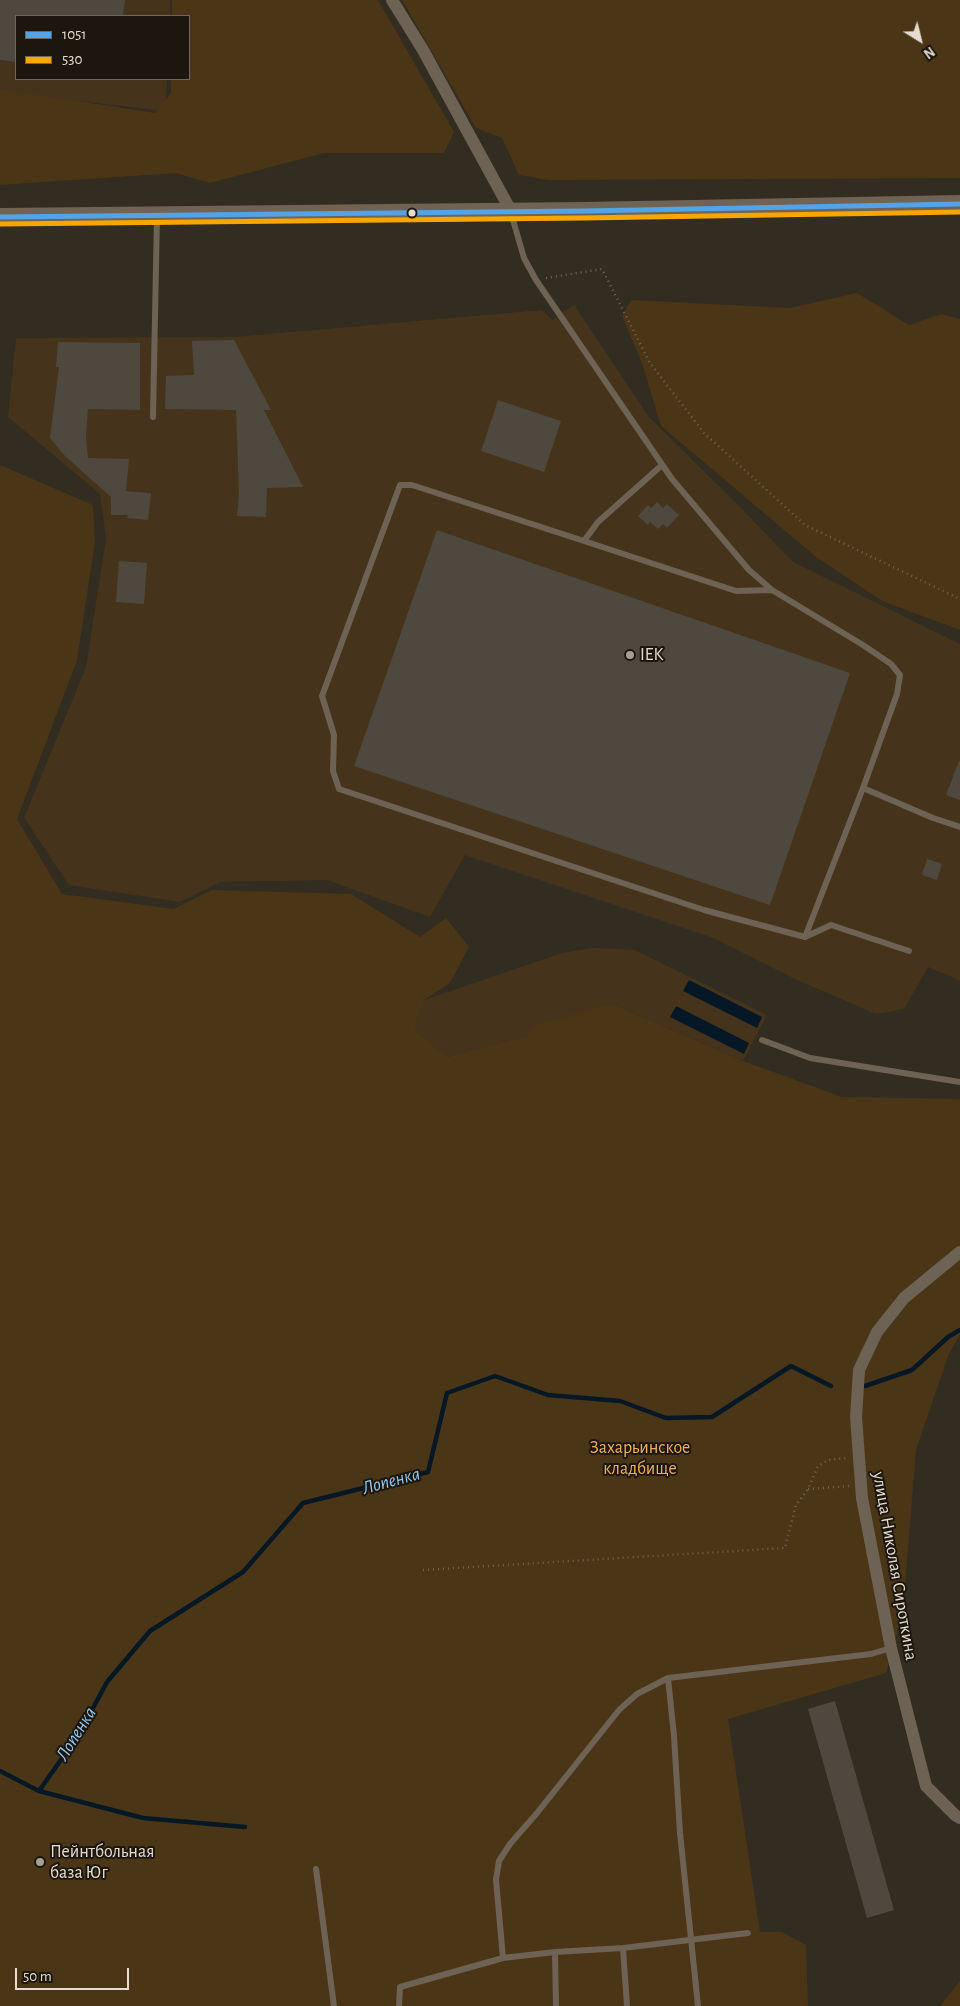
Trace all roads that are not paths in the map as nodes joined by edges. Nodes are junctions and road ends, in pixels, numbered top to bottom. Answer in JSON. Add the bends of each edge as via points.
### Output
{"nodes":[{"id":1,"x":392,"y":0,"type":"edge"},
{"id":2,"x":960,"y":204,"type":"edge"},
{"id":3,"x":511,"y":212,"type":"junction"},
{"id":4,"x":157,"y":214,"type":"junction"},
{"id":5,"x":0,"y":217,"type":"edge"},
{"id":6,"x":153,"y":417,"type":"dead end"},
{"id":7,"x":662,"y":465,"type":"junction"},
{"id":8,"x":584,"y":541,"type":"junction"},
{"id":9,"x":772,"y":590,"type":"junction"},
{"id":10,"x":863,"y":788,"type":"junction"},
{"id":11,"x":960,"y":827,"type":"edge"},
{"id":12,"x":805,"y":937,"type":"junction"},
{"id":13,"x":910,"y":951,"type":"dead end"},
{"id":14,"x":762,"y":1040,"type":"dead end"},
{"id":15,"x":960,"y":1082,"type":"edge"},
{"id":16,"x":960,"y":1252,"type":"edge"},
{"id":17,"x":891,"y":1648,"type":"junction"},
{"id":18,"x":668,"y":1678,"type":"junction"},
{"id":19,"x":960,"y":1818,"type":"edge"},
{"id":20,"x":316,"y":1869,"type":"dead end"},
{"id":21,"x":748,"y":1933,"type":"dead end"},
{"id":22,"x":692,"y":1939,"type":"junction"},
{"id":23,"x":623,"y":1948,"type":"junction"},
{"id":24,"x":556,"y":1952,"type":"junction"},
{"id":25,"x":503,"y":1958,"type":"junction"},
{"id":26,"x":334,"y":2006,"type":"edge"},
{"id":27,"x":399,"y":2006,"type":"edge"},
{"id":28,"x":556,"y":2006,"type":"edge"},
{"id":29,"x":626,"y":2006,"type":"edge"},
{"id":30,"x":698,"y":2006,"type":"edge"}],
"edges":[{"from":1,"to":3,"type":"street","via":[[423,50]]},
{"from":2,"to":3,"type":"main road"},
{"from":3,"to":4,"type":"main road"},
{"from":3,"to":7,"type":"lane","via":[[524,258],[536,280]]},
{"from":4,"to":5,"type":"main road"},
{"from":4,"to":6,"type":"lane"},
{"from":7,"to":8,"type":"lane","via":[[598,522]]},
{"from":7,"to":9,"type":"lane","via":[[749,570]]},
{"from":8,"to":9,"type":"lane","via":[[736,591]]},
{"from":8,"to":12,"type":"lane","via":[[412,485],[400,485],[322,696],[334,735],[333,770],[339,789],[704,910]]},
{"from":9,"to":10,"type":"lane","via":[[863,645],[900,674],[897,694]]},
{"from":10,"to":11,"type":"lane"},
{"from":10,"to":12,"type":"lane"},
{"from":12,"to":13,"type":"lane","via":[[831,925]]},
{"from":14,"to":15,"type":"lane","via":[[810,1058]]},
{"from":16,"to":17,"type":"street","name":"улица Николая Сироткина","via":[[904,1298],[877,1332],[859,1370],[856,1418],[863,1508]]},
{"from":17,"to":18,"type":"lane","via":[[871,1654]]},
{"from":17,"to":19,"type":"street","name":"улица Николая Сироткина","via":[[926,1786]]},
{"from":18,"to":22,"type":"lane"},
{"from":18,"to":25,"type":"lane","via":[[637,1694],[619,1710],[499,1861],[496,1880]]},
{"from":20,"to":26,"type":"lane"},
{"from":21,"to":22,"type":"lane"},
{"from":22,"to":23,"type":"lane"},
{"from":22,"to":30,"type":"lane"},
{"from":23,"to":24,"type":"lane"},
{"from":23,"to":29,"type":"lane"},
{"from":24,"to":25,"type":"lane"},
{"from":24,"to":28,"type":"lane"},
{"from":25,"to":27,"type":"lane","via":[[400,1987]]}]}
